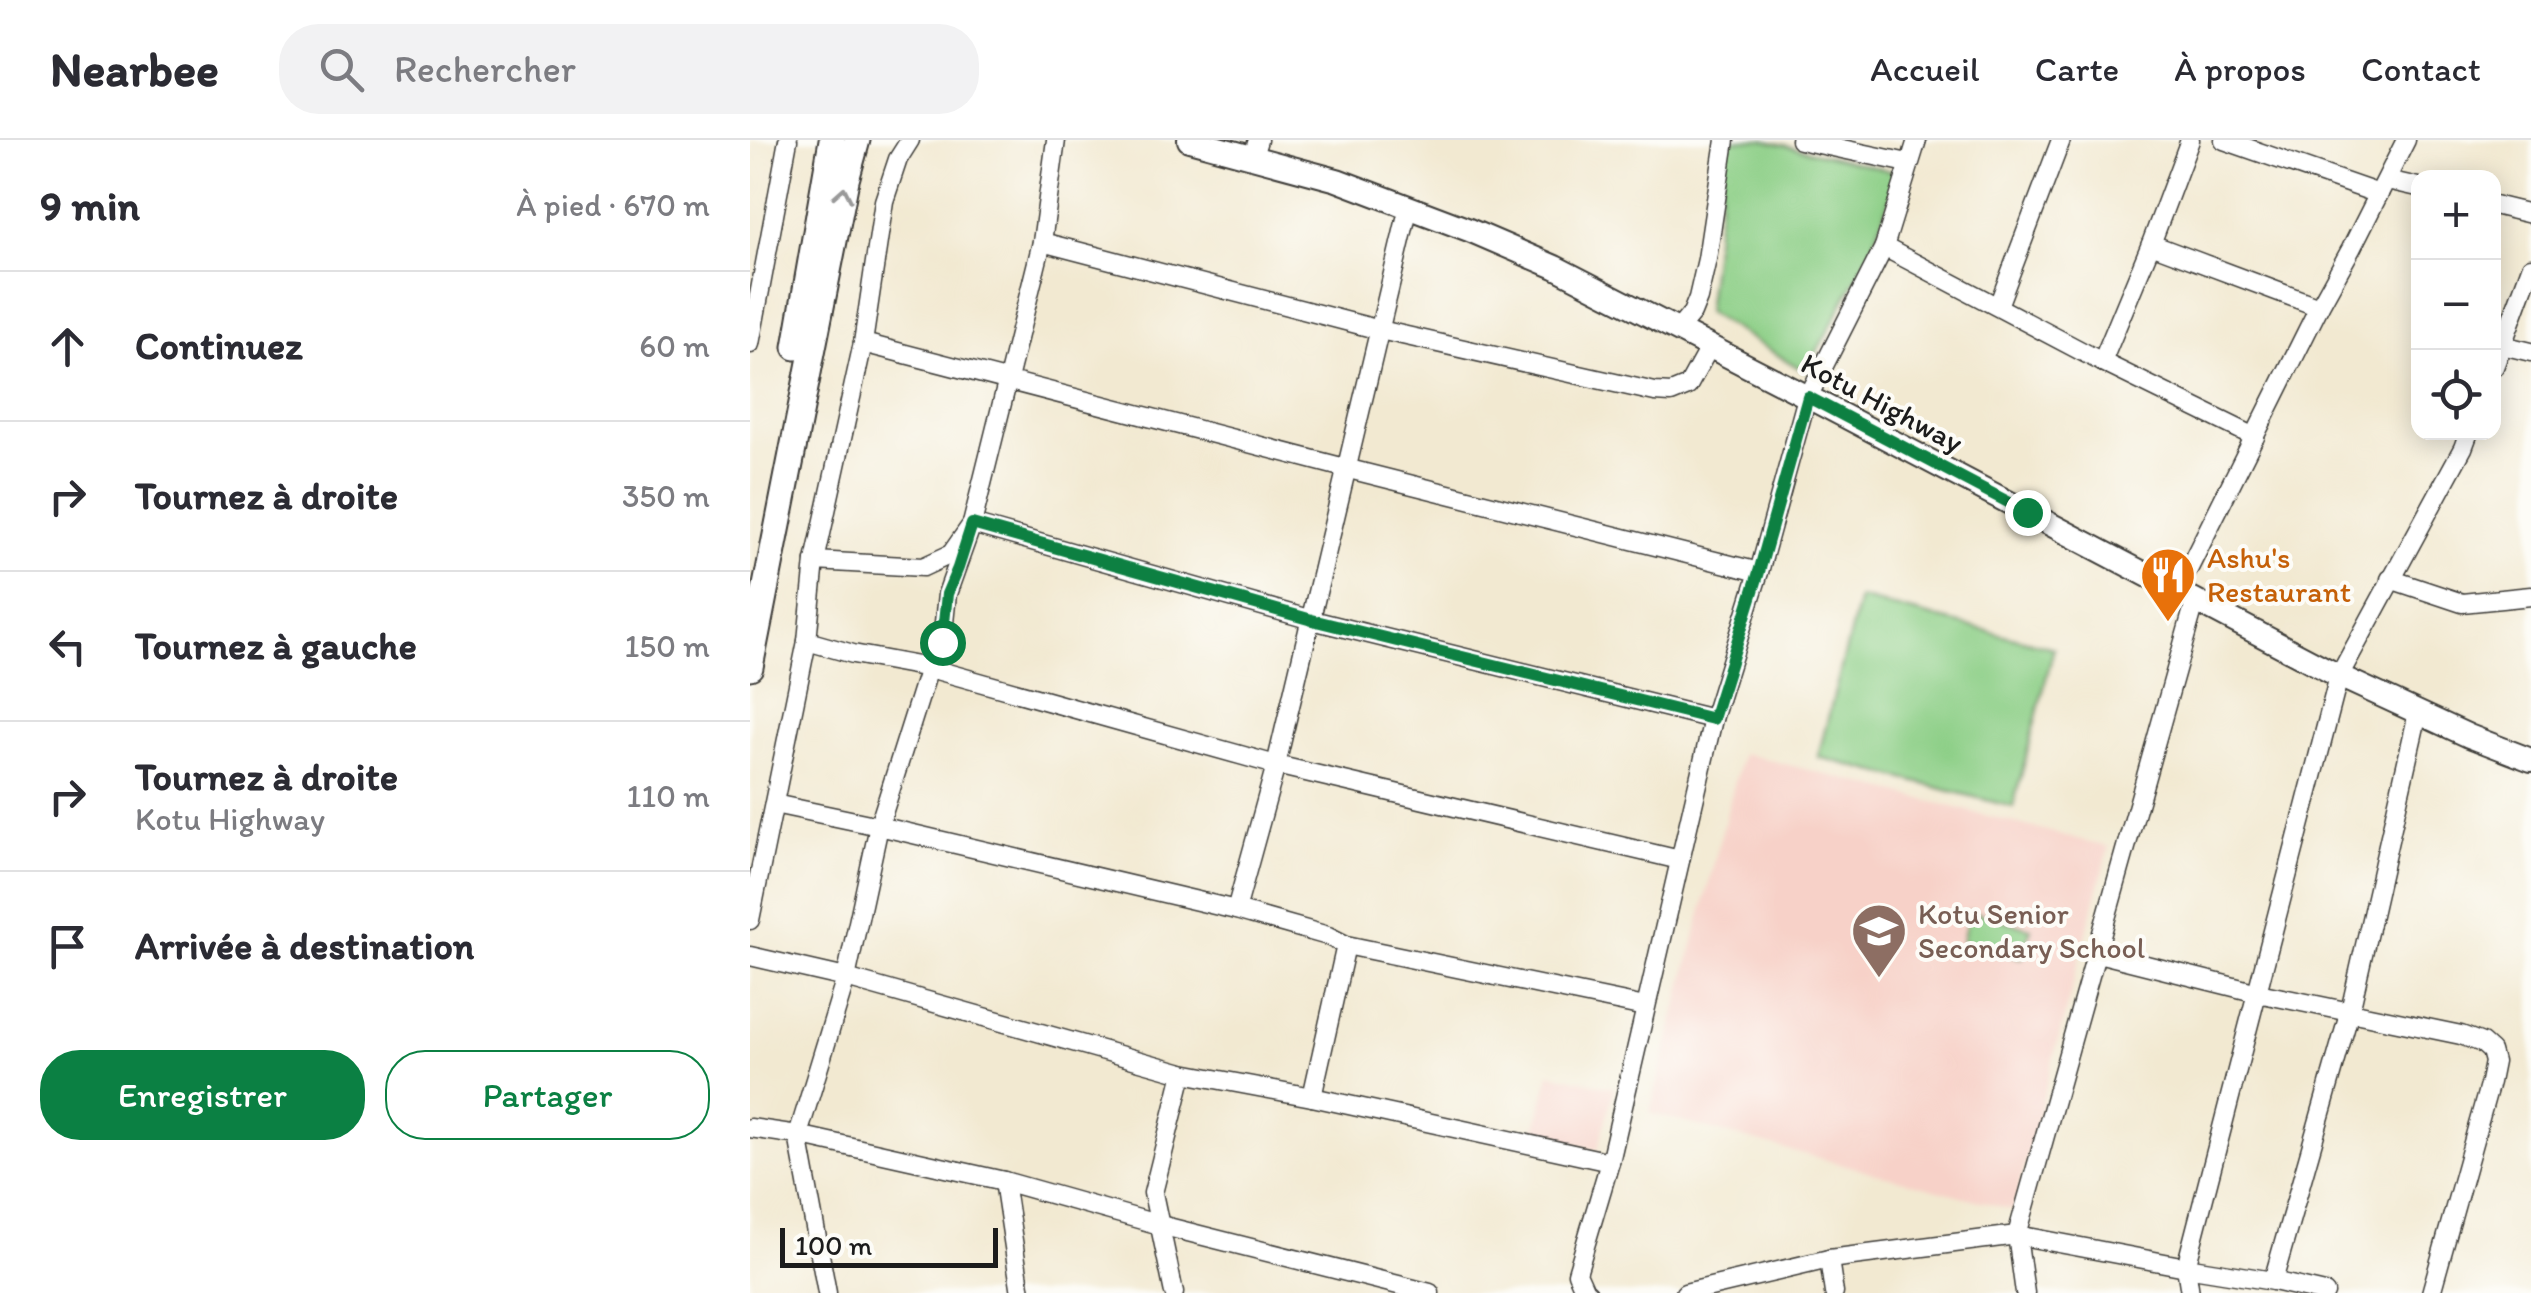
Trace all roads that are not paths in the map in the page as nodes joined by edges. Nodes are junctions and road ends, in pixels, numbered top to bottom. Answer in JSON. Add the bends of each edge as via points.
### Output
{"nodes":[{"id":1,"x":788,"y":140,"type":"edge"},
{"id":2,"x":832,"y":140,"type":"edge"},
{"id":3,"x":857,"y":140,"type":"edge"},
{"id":4,"x":910,"y":140,"type":"edge"},
{"id":5,"x":1056,"y":140,"type":"edge"},
{"id":6,"x":1189,"y":140,"type":"edge"},
{"id":7,"x":1725,"y":140,"type":"edge"},
{"id":8,"x":1800,"y":140,"type":"edge"},
{"id":9,"x":1917,"y":140,"type":"edge"},
{"id":10,"x":2061,"y":140,"type":"edge"},
{"id":11,"x":2190,"y":140,"type":"edge"},
{"id":12,"x":2224,"y":140,"type":"edge"},
{"id":13,"x":2406,"y":140,"type":"edge"},
{"id":14,"x":1256,"y":148,"type":"edge"},
{"id":15,"x":1908,"y":163,"type":"junction"},
{"id":16,"x":2383,"y":187,"type":"junction"},
{"id":17,"x":2411,"y":187,"type":"edge"},
{"id":18,"x":1409,"y":206,"type":"junction"},
{"id":19,"x":2501,"y":207,"type":"edge"},
{"id":20,"x":2531,"y":214,"type":"edge"},
{"id":21,"x":1042,"y":242,"type":"junction"},
{"id":22,"x":2151,"y":244,"type":"junction"},
{"id":23,"x":1884,"y":247,"type":"junction"},
{"id":24,"x":2531,"y":267,"type":"edge"},
{"id":25,"x":1998,"y":306,"type":"junction"},
{"id":26,"x":2318,"y":307,"type":"junction"},
{"id":27,"x":1380,"y":330,"type":"junction"},
{"id":28,"x":1678,"y":330,"type":"junction"},
{"id":29,"x":863,"y":343,"type":"junction"},
{"id":30,"x":750,"y":344,"type":"edge"},
{"id":31,"x":2502,"y":345,"type":"junction"},
{"id":32,"x":1710,"y":346,"type":"junction"},
{"id":33,"x":2500,"y":350,"type":"edge"},
{"id":34,"x":2531,"y":352,"type":"edge"},
{"id":35,"x":2102,"y":362,"type":"junction"},
{"id":36,"x":1008,"y":381,"type":"junction"},
{"id":37,"x":1808,"y":397,"type":"junction"},
{"id":38,"x":2255,"y":437,"type":"junction"},
{"id":39,"x":2466,"y":440,"type":"edge"},
{"id":40,"x":1345,"y":468,"type":"junction"},
{"id":41,"x":972,"y":524,"type":"junction"},
{"id":42,"x":815,"y":562,"type":"junction"},
{"id":43,"x":1759,"y":572,"type":"junction"},
{"id":44,"x":750,"y":579,"type":"edge"},
{"id":45,"x":2390,"y":580,"type":"junction"},
{"id":46,"x":2531,"y":596,"type":"edge"},
{"id":47,"x":2186,"y":597,"type":"junction"},
{"id":48,"x":1312,"y":620,"type":"junction"},
{"id":49,"x":807,"y":641,"type":"junction"},
{"id":50,"x":750,"y":667,"type":"edge"},
{"id":51,"x":929,"y":668,"type":"junction"},
{"id":52,"x":2339,"y":676,"type":"junction"},
{"id":53,"x":2418,"y":713,"type":"junction"},
{"id":54,"x":1713,"y":719,"type":"junction"},
{"id":55,"x":2531,"y":760,"type":"edge"},
{"id":56,"x":1276,"y":765,"type":"junction"},
{"id":57,"x":774,"y":804,"type":"junction"},
{"id":58,"x":879,"y":826,"type":"junction"},
{"id":59,"x":1680,"y":860,"type":"junction"},
{"id":60,"x":1236,"y":910,"type":"junction"},
{"id":61,"x":750,"y":920,"type":"edge"},
{"id":62,"x":1346,"y":945,"type":"junction"},
{"id":63,"x":2098,"y":953,"type":"junction"},
{"id":64,"x":750,"y":956,"type":"edge"},
{"id":65,"x":846,"y":978,"type":"junction"},
{"id":66,"x":2258,"y":994,"type":"junction"},
{"id":67,"x":1645,"y":1007,"type":"junction"},
{"id":68,"x":2350,"y":1011,"type":"junction"},
{"id":69,"x":1183,"y":1073,"type":"junction"},
{"id":70,"x":1312,"y":1097,"type":"junction"},
{"id":71,"x":750,"y":1128,"type":"edge"},
{"id":72,"x":798,"y":1136,"type":"junction"},
{"id":73,"x":1610,"y":1162,"type":"junction"},
{"id":74,"x":1004,"y":1181,"type":"junction"},
{"id":75,"x":1160,"y":1225,"type":"junction"},
{"id":76,"x":2017,"y":1235,"type":"junction"},
{"id":77,"x":1829,"y":1259,"type":"junction"},
{"id":78,"x":2186,"y":1268,"type":"junction"},
{"id":79,"x":1577,"y":1273,"type":"junction"},
{"id":80,"x":2274,"y":1281,"type":"junction"},
{"id":81,"x":827,"y":1293,"type":"edge"},
{"id":82,"x":1021,"y":1293,"type":"edge"},
{"id":83,"x":1174,"y":1293,"type":"edge"},
{"id":84,"x":1430,"y":1293,"type":"edge"},
{"id":85,"x":1570,"y":1293,"type":"edge"},
{"id":86,"x":1588,"y":1293,"type":"edge"},
{"id":87,"x":1685,"y":1293,"type":"edge"},
{"id":88,"x":1834,"y":1293,"type":"edge"},
{"id":89,"x":2025,"y":1293,"type":"edge"},
{"id":90,"x":2190,"y":1293,"type":"edge"},
{"id":91,"x":2325,"y":1293,"type":"edge"},
{"id":92,"x":2431,"y":1293,"type":"edge"}],
"edges":[{"from":1,"to":30,"type":"street"},
{"from":2,"to":44,"type":"main road"},
{"from":50,"to":3,"type":"main road","one_way":true},
{"from":4,"to":29,"type":"street","via":[[884,202]]},
{"from":5,"to":21,"type":"street"},
{"from":6,"to":14,"type":"street","name":"Kotu Highway"},
{"from":7,"to":28,"type":"street","via":[[1698,298]]},
{"from":8,"to":15,"type":"street"},
{"from":9,"to":15,"type":"street"},
{"from":10,"to":25,"type":"street"},
{"from":11,"to":22,"type":"street"},
{"from":12,"to":16,"type":"street"},
{"from":13,"to":16,"type":"street"},
{"from":14,"to":18,"type":"street","name":"Kotu Highway"},
{"from":15,"to":23,"type":"street"},
{"from":16,"to":17,"type":"street"},
{"from":16,"to":26,"type":"street"},
{"from":18,"to":27,"type":"street"},
{"from":18,"to":28,"type":"street","name":"Kotu Highway","via":[[1555,267]]},
{"from":19,"to":20,"type":"street"},
{"from":21,"to":27,"type":"street"},
{"from":21,"to":36,"type":"street"},
{"from":22,"to":26,"type":"street"},
{"from":22,"to":35,"type":"street"},
{"from":23,"to":25,"type":"street"},
{"from":23,"to":37,"type":"street"},
{"from":24,"to":31,"type":"street"},
{"from":25,"to":35,"type":"street"},
{"from":26,"to":38,"type":"street"},
{"from":27,"to":32,"type":"street","via":[[1671,393],[1688,386]]},
{"from":27,"to":40,"type":"street"},
{"from":28,"to":32,"type":"street","name":"Kotu Highway"},
{"from":29,"to":36,"type":"street"},
{"from":29,"to":42,"type":"street"},
{"from":31,"to":33,"type":"street"},
{"from":31,"to":34,"type":"street"},
{"from":32,"to":37,"type":"street","name":"Kotu Highway"},
{"from":35,"to":38,"type":"street"},
{"from":36,"to":40,"type":"street"},
{"from":36,"to":41,"type":"street"},
{"from":37,"to":43,"type":"street"},
{"from":37,"to":47,"type":"street","name":"Kotu Highway"},
{"from":38,"to":47,"type":"street"},
{"from":39,"to":45,"type":"street"},
{"from":40,"to":43,"type":"street"},
{"from":40,"to":48,"type":"street"},
{"from":41,"to":42,"type":"street","via":[[951,554],[923,567]]},
{"from":41,"to":48,"type":"street"},
{"from":41,"to":51,"type":"street","via":[[947,594],[942,642]]},
{"from":42,"to":49,"type":"street"},
{"from":43,"to":54,"type":"street"},
{"from":45,"to":46,"type":"street","via":[[2462,603]]},
{"from":45,"to":52,"type":"street"},
{"from":47,"to":52,"type":"street","name":"Kotu Highway"},
{"from":47,"to":63,"type":"street"},
{"from":48,"to":54,"type":"street"},
{"from":48,"to":56,"type":"street"},
{"from":49,"to":51,"type":"street"},
{"from":49,"to":57,"type":"street"},
{"from":51,"to":56,"type":"street"},
{"from":51,"to":58,"type":"street"},
{"from":52,"to":53,"type":"street","name":"Kotu Highway"},
{"from":52,"to":66,"type":"street"},
{"from":53,"to":55,"type":"street","name":"Kotu Highway"},
{"from":53,"to":68,"type":"street"},
{"from":54,"to":59,"type":"street"},
{"from":56,"to":59,"type":"street"},
{"from":56,"to":60,"type":"street"},
{"from":57,"to":58,"type":"street"},
{"from":57,"to":61,"type":"street"},
{"from":58,"to":60,"type":"street"},
{"from":58,"to":65,"type":"street"},
{"from":59,"to":67,"type":"street"},
{"from":60,"to":62,"type":"street"},
{"from":62,"to":67,"type":"street"},
{"from":62,"to":70,"type":"street"},
{"from":63,"to":66,"type":"street"},
{"from":63,"to":76,"type":"street"},
{"from":64,"to":65,"type":"street"},
{"from":65,"to":69,"type":"street"},
{"from":65,"to":72,"type":"street"},
{"from":66,"to":68,"type":"street"},
{"from":66,"to":78,"type":"street"},
{"from":67,"to":73,"type":"street"},
{"from":68,"to":80,"type":"street"},
{"from":68,"to":92,"type":"street","via":[[2450,1032],[2491,1050],[2490,1082]]},
{"from":69,"to":70,"type":"street"},
{"from":69,"to":75,"type":"street","via":[[1153,1193]]},
{"from":70,"to":73,"type":"street"},
{"from":71,"to":72,"type":"street"},
{"from":72,"to":74,"type":"street"},
{"from":72,"to":81,"type":"street"},
{"from":73,"to":79,"type":"street"},
{"from":74,"to":75,"type":"street"},
{"from":74,"to":82,"type":"street"},
{"from":75,"to":83,"type":"street"},
{"from":75,"to":84,"type":"street"},
{"from":76,"to":77,"type":"street"},
{"from":76,"to":78,"type":"street"},
{"from":76,"to":89,"type":"street"},
{"from":77,"to":87,"type":"street"},
{"from":77,"to":88,"type":"street"},
{"from":78,"to":80,"type":"street"},
{"from":78,"to":90,"type":"street"},
{"from":79,"to":85,"type":"street"},
{"from":79,"to":86,"type":"street"},
{"from":80,"to":91,"type":"street"}]}
